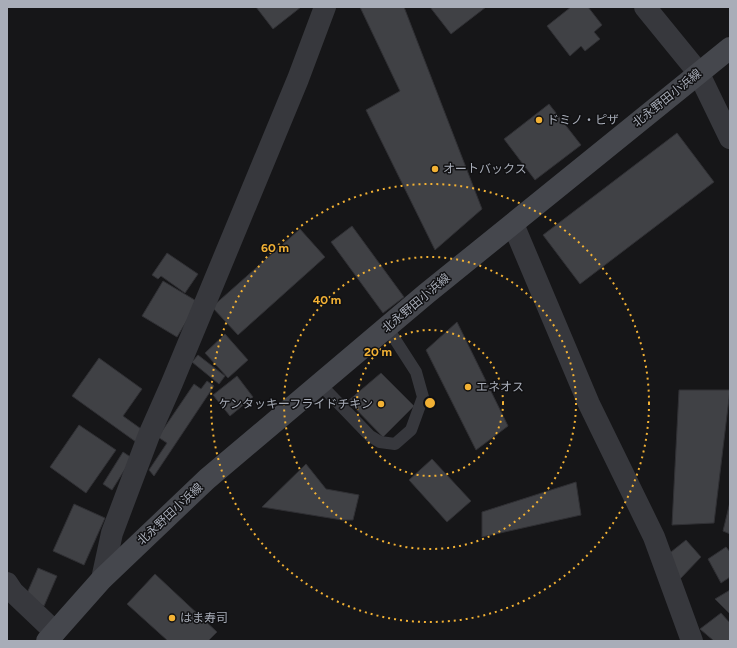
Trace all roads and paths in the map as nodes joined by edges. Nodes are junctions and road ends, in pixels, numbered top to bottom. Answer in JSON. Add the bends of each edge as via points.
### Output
{"nodes":[{"id":1,"x":324,"y":7,"type":"edge"},
{"id":2,"x":645,"y":7,"type":"edge"},
{"id":3,"x":730,"y":48,"type":"edge"},
{"id":4,"x":698,"y":72,"type":"junction"},
{"id":5,"x":730,"y":138,"type":"edge"},
{"id":6,"x":513,"y":224,"type":"junction"},
{"id":7,"x":387,"y":327,"type":"junction"},
{"id":8,"x":320,"y":384,"type":"junction"},
{"id":9,"x":102,"y":579,"type":"junction"},
{"id":10,"x":7,"y":583,"type":"edge"},
{"id":11,"x":51,"y":636,"type":"edge"},
{"id":12,"x":692,"y":641,"type":"edge"}],
"edges":[{"from":1,"to":9,"type":"street","via":[[298,79],[149,435],[112,533]]},
{"from":2,"to":4,"type":"street"},
{"from":3,"to":4,"type":"main road","name":"北永野田小浜線"},
{"from":4,"to":5,"type":"street"},
{"from":4,"to":6,"type":"main road","name":"北永野田小浜線"},
{"from":6,"to":7,"type":"main road","name":"北永野田小浜線"},
{"from":6,"to":12,"type":"street","via":[[589,404],[654,537]]},
{"from":7,"to":8,"type":"main road","name":"北永野田小浜線"},
{"from":7,"to":8,"type":"lane","via":[[416,372],[423,397],[411,430],[395,444],[380,442],[370,436]]},
{"from":8,"to":9,"type":"main road","name":"北永野田小浜線","via":[[207,479]]},
{"from":9,"to":11,"type":"main road","name":"北永野田小浜線"},
{"from":10,"to":11,"type":"street"}]}
